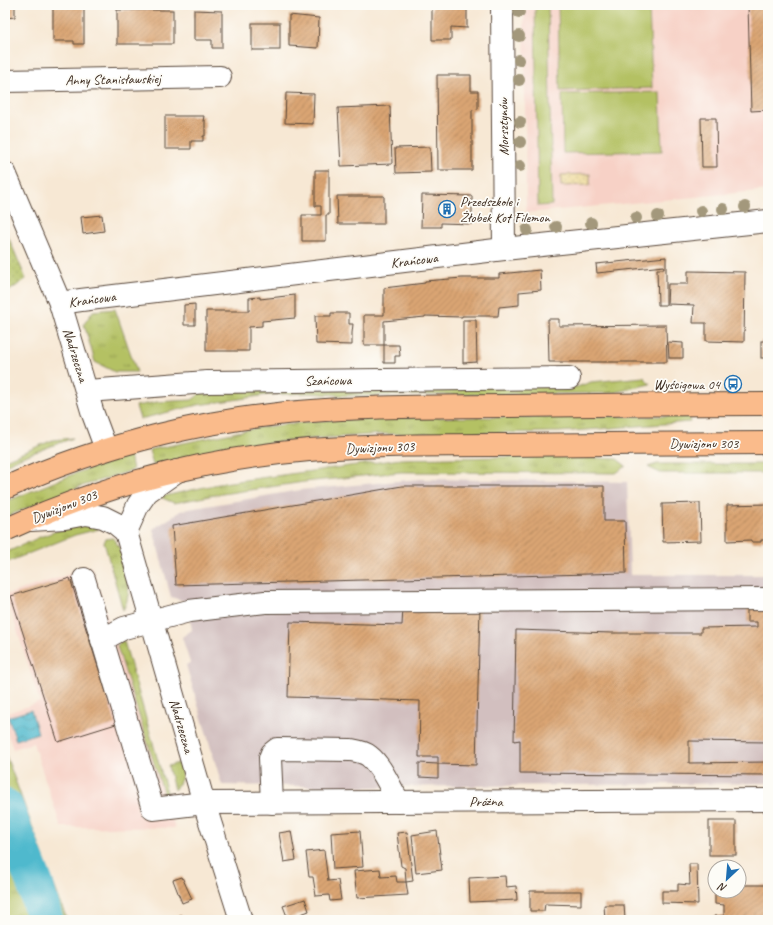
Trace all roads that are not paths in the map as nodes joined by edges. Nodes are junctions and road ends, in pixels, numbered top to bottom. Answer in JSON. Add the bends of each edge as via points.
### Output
{"nodes":[{"id":1,"x":502,"y":5,"type":"edge"},
{"id":2,"x":220,"y":77,"type":"dead end"},
{"id":3,"x":5,"y":81,"type":"edge"},
{"id":4,"x":5,"y":173,"type":"edge"},
{"id":5,"x":768,"y":221,"type":"edge"},
{"id":6,"x":504,"y":249,"type":"junction"},
{"id":7,"x":60,"y":303,"type":"junction"},
{"id":8,"x":569,"y":378,"type":"dead end"},
{"id":9,"x":87,"y":391,"type":"junction"},
{"id":10,"x":768,"y":404,"type":"edge"},
{"id":11,"x":768,"y":443,"type":"edge"},
{"id":12,"x":106,"y":449,"type":"junction"},
{"id":13,"x":179,"y":470,"type":"junction"},
{"id":14,"x":5,"y":488,"type":"edge"},
{"id":15,"x":26,"y":520,"type":"junction"},
{"id":16,"x":5,"y":530,"type":"edge"},
{"id":17,"x":126,"y":532,"type":"junction"},
{"id":18,"x":84,"y":579,"type":"dead end"},
{"id":19,"x":768,"y":599,"type":"edge"},
{"id":20,"x":152,"y":621,"type":"junction"},
{"id":21,"x":102,"y":640,"type":"junction"},
{"id":22,"x":768,"y":800,"type":"edge"},
{"id":23,"x":399,"y":802,"type":"junction"},
{"id":24,"x":204,"y":803,"type":"junction"},
{"id":25,"x":272,"y":803,"type":"junction"},
{"id":26,"x":242,"y":920,"type":"edge"}],
"edges":[{"from":1,"to":6,"type":"street","name":"Morsztynów"},
{"from":2,"to":3,"type":"street","name":"Anny Stanisławskiej"},
{"from":4,"to":7,"type":"street","name":"Nadrzeczna"},
{"from":5,"to":6,"type":"street","name":"Krańcowa"},
{"from":6,"to":7,"type":"street","name":"Krańcowa"},
{"from":7,"to":9,"type":"street","name":"Nadrzeczna"},
{"from":8,"to":9,"type":"street","name":"Szańcowa","via":[[207,382]]},
{"from":9,"to":12,"type":"street","name":"Nadrzeczna"},
{"from":10,"to":12,"type":"main road","via":[[431,406],[324,410],[244,418]]},
{"from":11,"to":13,"type":"main road","name":"Dywizjonu 303","via":[[352,447],[267,455]]},
{"from":12,"to":14,"type":"main road"},
{"from":13,"to":15,"type":"main road","name":"Dywizjonu 303","via":[[117,486]]},
{"from":13,"to":17,"type":"street","via":[[148,492],[138,504]]},
{"from":15,"to":16,"type":"main road","name":"Dywizjonu 303"},
{"from":15,"to":17,"type":"street","via":[[86,514],[103,517]]},
{"from":17,"to":20,"type":"street","name":"Nadrzeczna"},
{"from":18,"to":21,"type":"street"},
{"from":19,"to":20,"type":"street","via":[[265,602],[189,611]]},
{"from":20,"to":21,"type":"street","via":[[124,628]]},
{"from":20,"to":24,"type":"street","name":"Nadrzeczna"},
{"from":21,"to":24,"type":"street","name":"Próżna","via":[[148,810]]},
{"from":22,"to":23,"type":"street","name":"Próżna"},
{"from":23,"to":25,"type":"street","name":"Próżna"},
{"from":23,"to":25,"type":"street","via":[[379,767],[369,756],[361,752],[277,749],[270,758]]},
{"from":24,"to":25,"type":"street","name":"Próżna"},
{"from":24,"to":26,"type":"street","name":"Nadrzeczna"}]}
